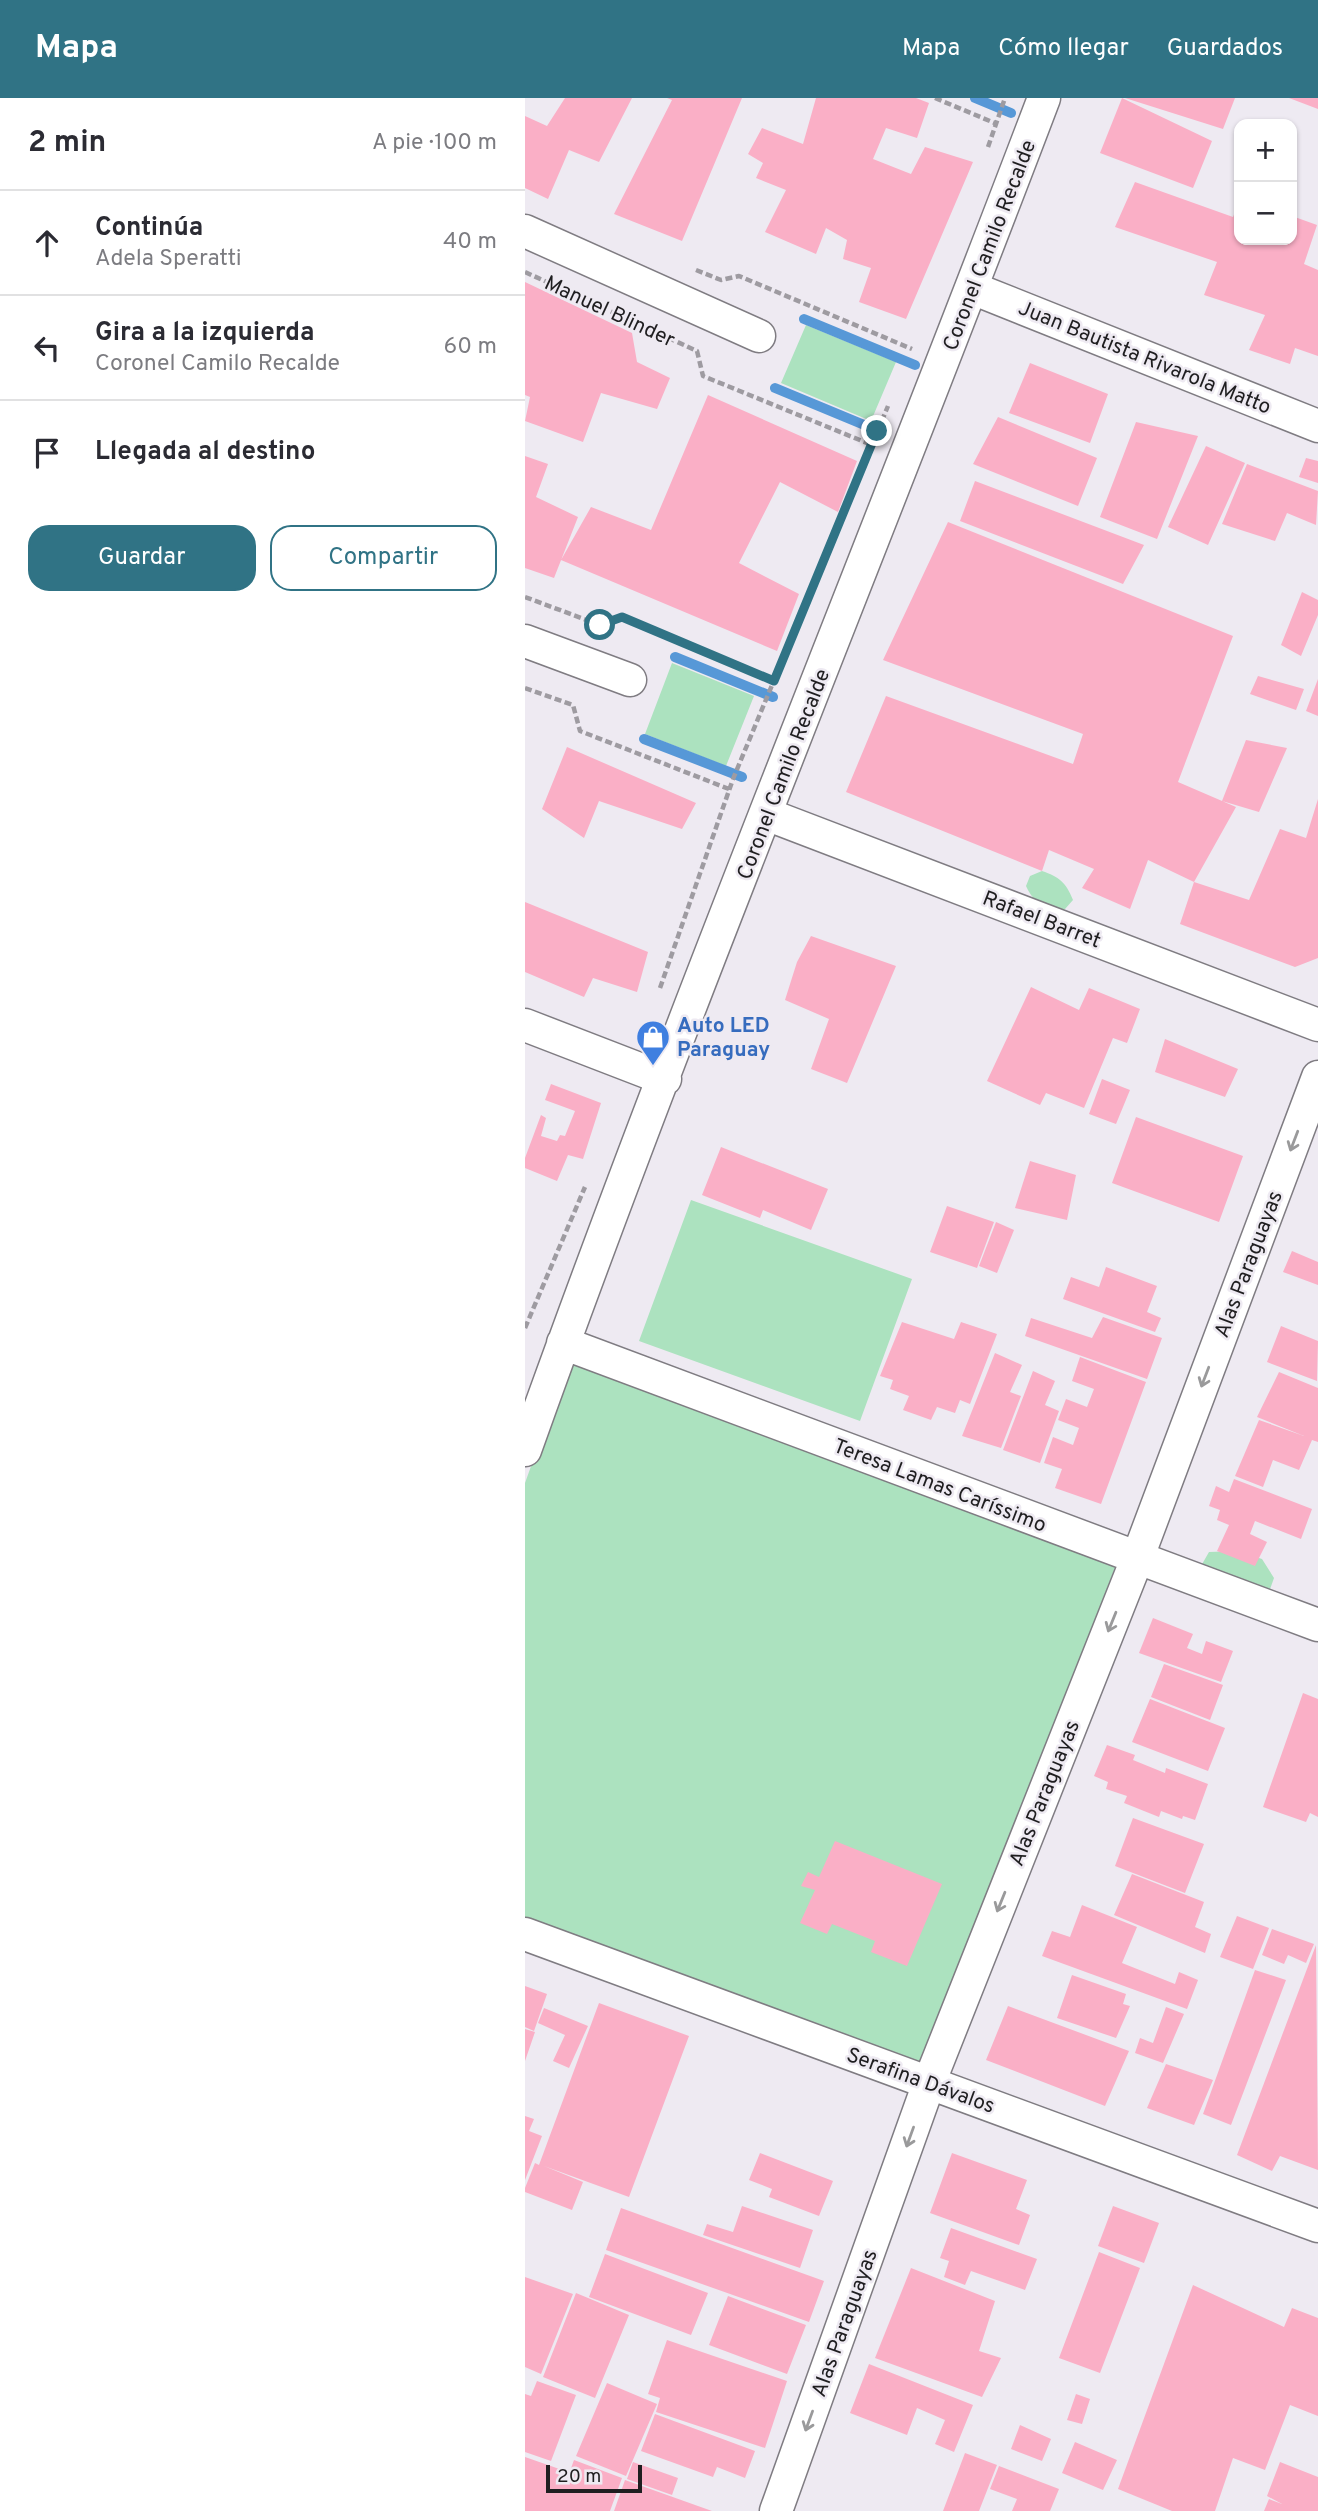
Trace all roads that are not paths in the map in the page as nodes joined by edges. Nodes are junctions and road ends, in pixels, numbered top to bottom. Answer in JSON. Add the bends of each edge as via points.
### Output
{"nodes":[{"id":1,"x":1044,"y":98,"type":"edge"},
{"id":2,"x":525,"y":231,"type":"edge"},
{"id":3,"x":972,"y":288,"type":"junction"},
{"id":4,"x":758,"y":336,"type":"dead end"},
{"id":5,"x":1318,"y":426,"type":"edge"},
{"id":6,"x":525,"y":641,"type":"edge"},
{"id":7,"x":630,"y":680,"type":"dead end"},
{"id":8,"x":766,"y":814,"type":"junction"},
{"id":9,"x":1318,"y":1025,"type":"edge"},
{"id":10,"x":525,"y":1026,"type":"edge"},
{"id":11,"x":1318,"y":1077,"type":"edge"},
{"id":12,"x":665,"y":1079,"type":"junction"},
{"id":13,"x":563,"y":1343,"type":"junction"},
{"id":14,"x":525,"y":1450,"type":"edge"},
{"id":15,"x":1137,"y":1559,"type":"junction"},
{"id":16,"x":1318,"y":1626,"type":"edge"},
{"id":17,"x":525,"y":1934,"type":"edge"},
{"id":18,"x":929,"y":2083,"type":"junction"},
{"id":19,"x":1318,"y":2226,"type":"edge"},
{"id":20,"x":776,"y":2511,"type":"edge"}],
"edges":[{"from":1,"to":3,"type":"street","name":"Coronel Camilo Recalde"},
{"from":2,"to":4,"type":"street","name":"Manuel Blinder"},
{"from":3,"to":5,"type":"street","name":"Juan Bautista Rivarola Matto"},
{"from":3,"to":8,"type":"street","name":"Coronel Camilo Recalde"},
{"from":6,"to":7,"type":"street"},
{"from":8,"to":9,"type":"street","name":"Rafael Barret"},
{"from":8,"to":12,"type":"street","name":"Coronel Camilo Recalde"},
{"from":10,"to":12,"type":"street"},
{"from":11,"to":15,"type":"street","name":"Alas Paraguayas","one_way":true},
{"from":12,"to":13,"type":"street","name":"Coronel Camilo Recalde"},
{"from":13,"to":14,"type":"street","name":"Coronel Camilo Recalde"},
{"from":13,"to":15,"type":"street","name":"Teresa Lamas Caríssimo"},
{"from":15,"to":16,"type":"street","name":"Teresa Lamas Caríssimo"},
{"from":15,"to":18,"type":"street","name":"Alas Paraguayas","one_way":true},
{"from":17,"to":18,"type":"street","name":"Serafina Dávalos"},
{"from":18,"to":19,"type":"street","name":"Serafina Dávalos"},
{"from":18,"to":20,"type":"street","name":"Alas Paraguayas","one_way":true}]}
